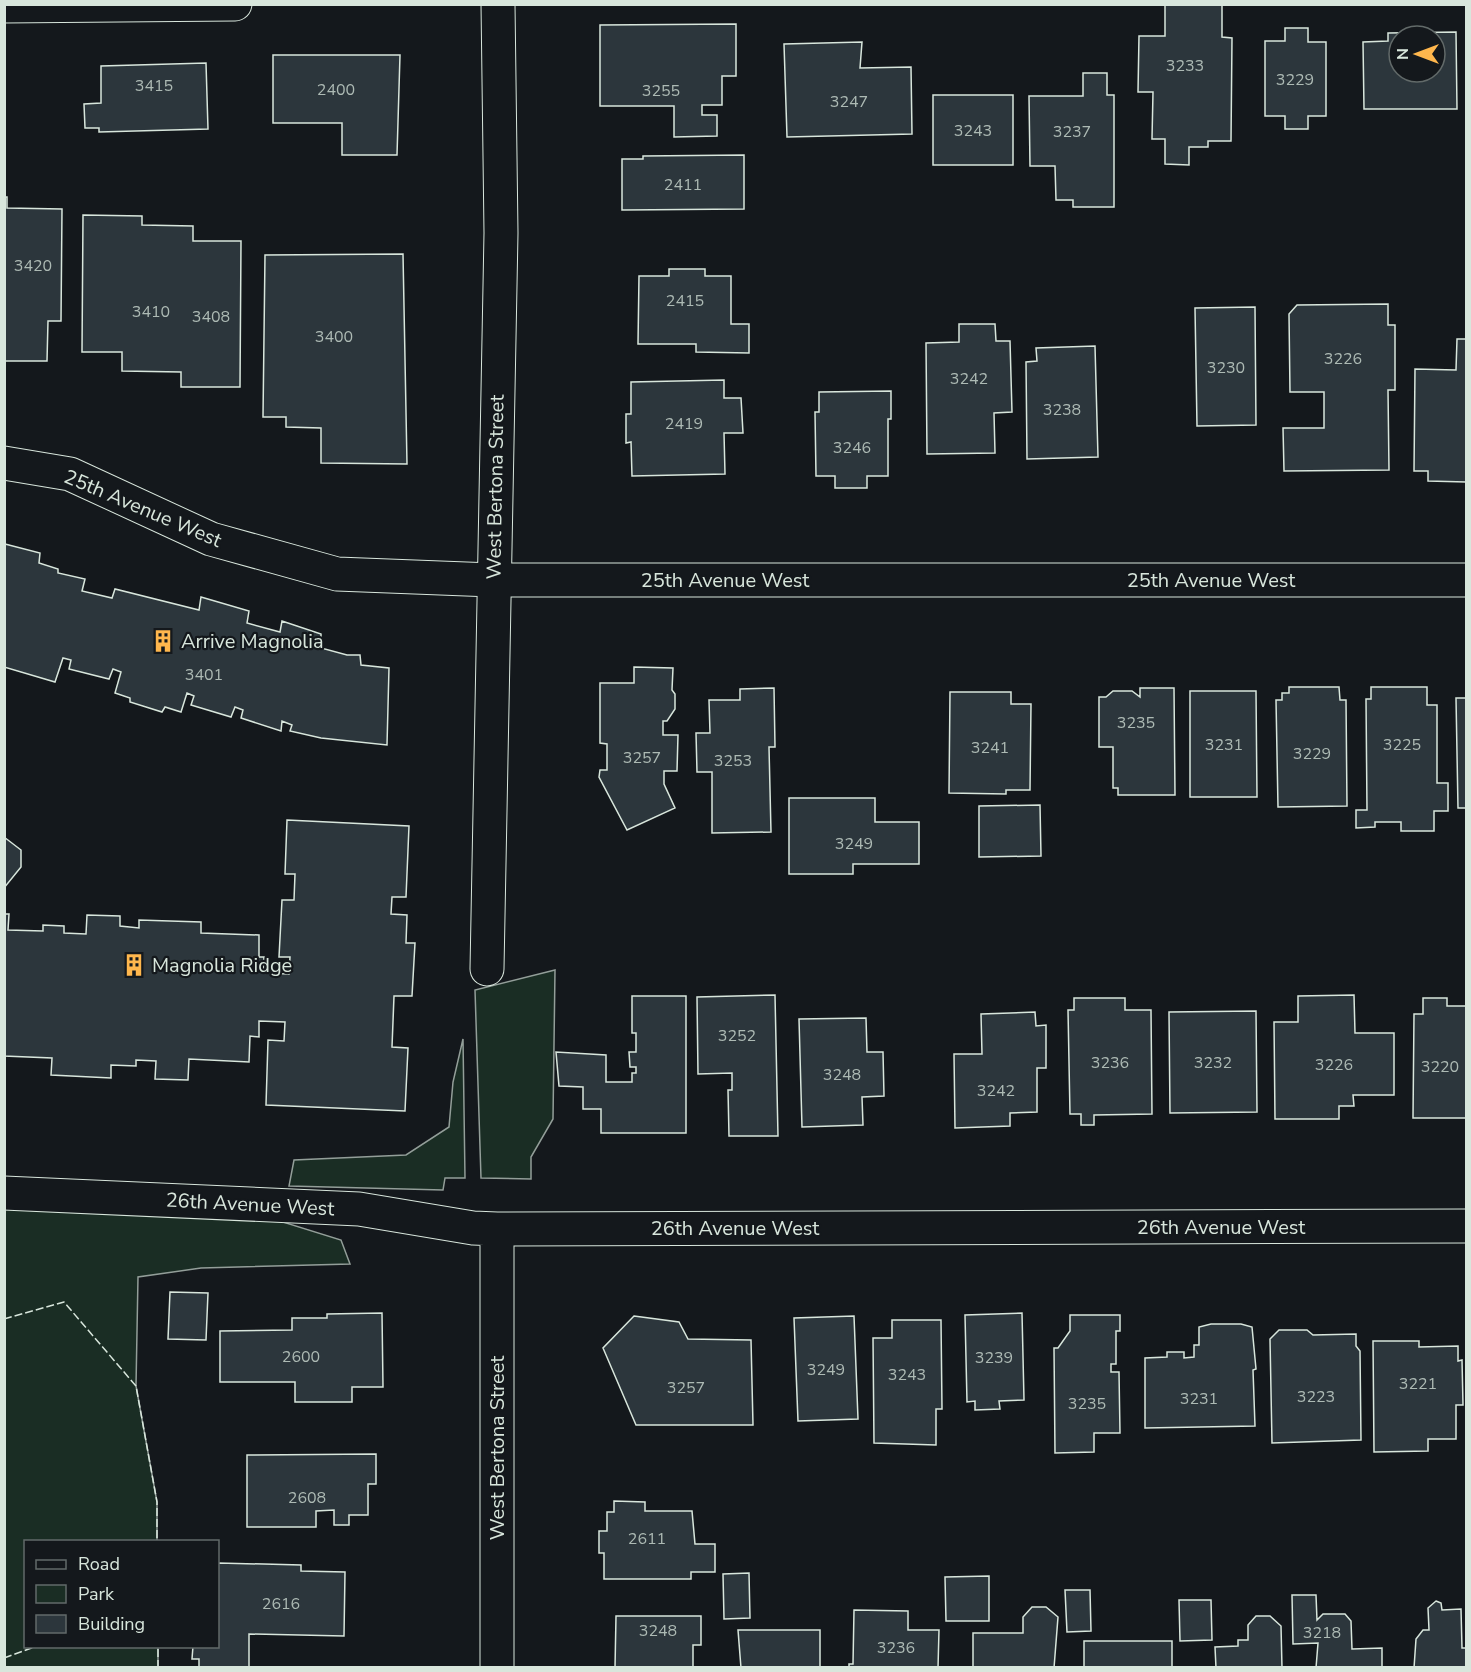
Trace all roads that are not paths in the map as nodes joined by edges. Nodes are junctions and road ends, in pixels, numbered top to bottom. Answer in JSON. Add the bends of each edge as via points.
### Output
{"nodes":[{"id":1,"x":235,"y":4,"type":"edge"},
{"id":2,"x":498,"y":4,"type":"edge"},
{"id":3,"x":4,"y":6,"type":"edge"},
{"id":4,"x":4,"y":463,"type":"edge"},
{"id":5,"x":492,"y":580,"type":"junction"},
{"id":6,"x":1467,"y":580,"type":"edge"},
{"id":7,"x":487,"y":969,"type":"dead end"},
{"id":8,"x":4,"y":1193,"type":"edge"},
{"id":9,"x":1467,"y":1226,"type":"edge"},
{"id":10,"x":497,"y":1229,"type":"junction"},
{"id":11,"x":497,"y":1668,"type":"edge"}],
"edges":[{"from":1,"to":3,"type":"street"},
{"from":2,"to":5,"type":"street","name":"West Bertona Street","via":[[501,232]]},
{"from":4,"to":5,"type":"street","name":"25th Avenue West","via":[[70,474],[211,539],[337,574]]},
{"from":5,"to":6,"type":"street","name":"25th Avenue West"},
{"from":5,"to":7,"type":"street","name":"West Bertona Street"},
{"from":8,"to":10,"type":"street","name":"26th Avenue West","via":[[359,1209]]},
{"from":9,"to":10,"type":"street","name":"26th Avenue West"},
{"from":10,"to":11,"type":"street","name":"West Bertona Street"}]}
